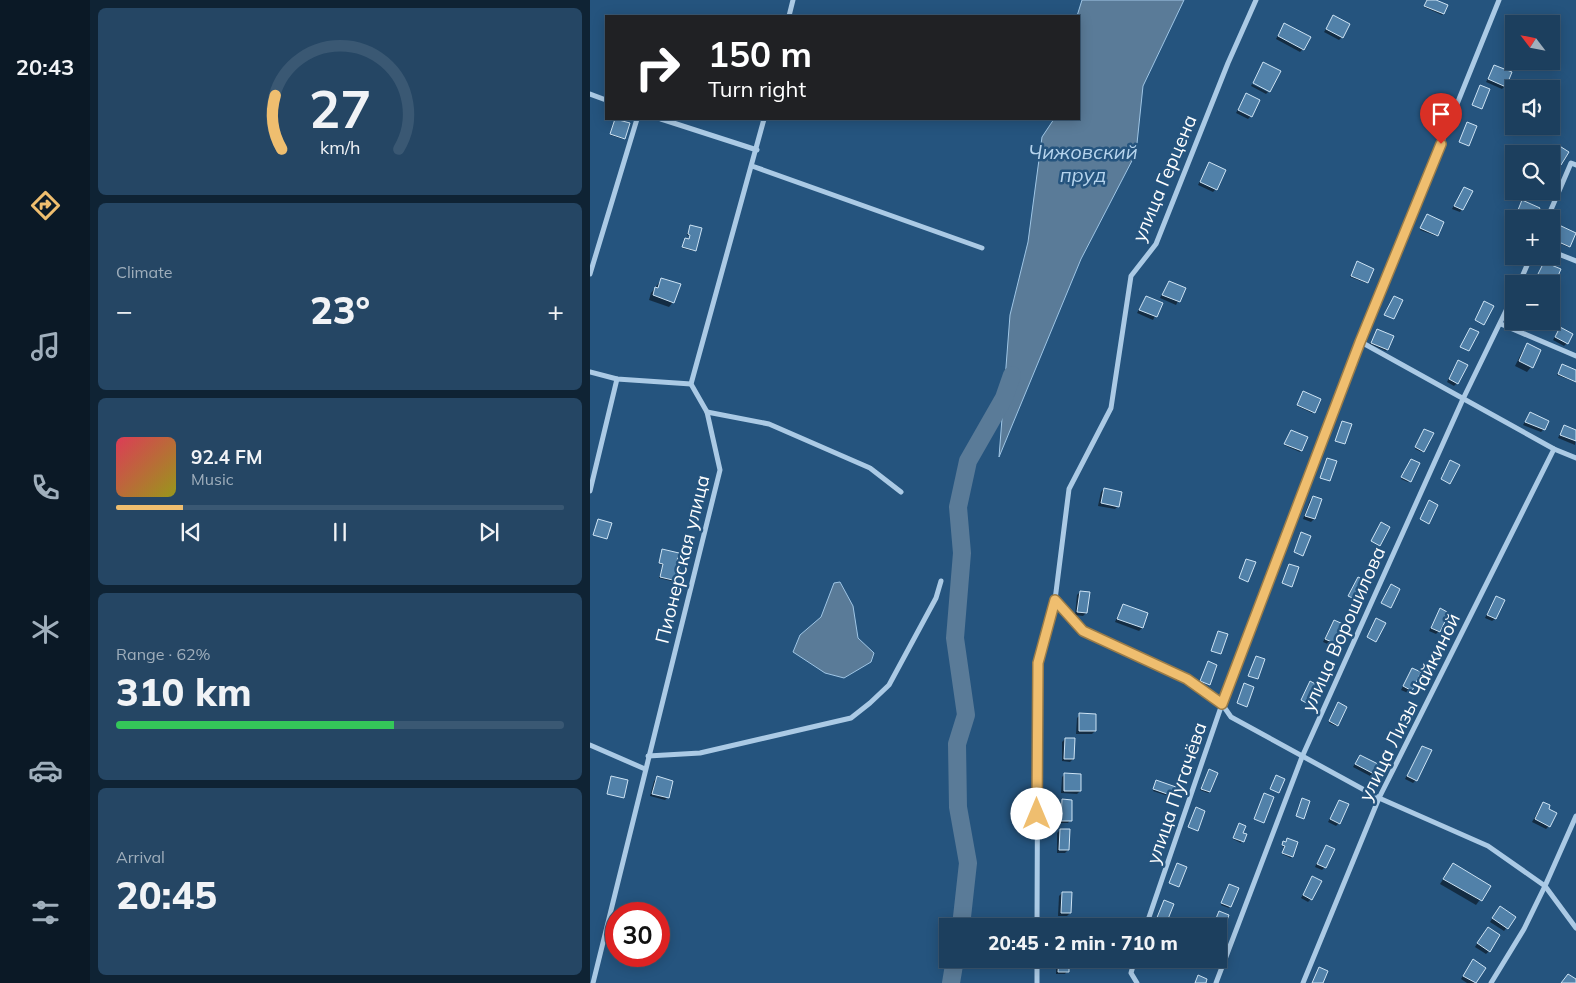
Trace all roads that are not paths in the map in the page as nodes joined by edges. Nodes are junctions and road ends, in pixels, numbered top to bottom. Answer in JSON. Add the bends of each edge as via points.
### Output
{"nodes":[{"id":1,"x":793,"y":0,"type":"edge"},
{"id":2,"x":1256,"y":0,"type":"edge"},
{"id":3,"x":1499,"y":0,"type":"edge"},
{"id":4,"x":789,"y":15,"type":"edge"},
{"id":5,"x":590,"y":94,"type":"edge"},
{"id":6,"x":605,"y":100,"type":"edge"},
{"id":7,"x":637,"y":120,"type":"edge"},
{"id":8,"x":664,"y":120,"type":"edge"},
{"id":9,"x":764,"y":120,"type":"edge"},
{"id":10,"x":756,"y":150,"type":"junction"},
{"id":11,"x":1576,"y":165,"type":"edge"},
{"id":12,"x":752,"y":166,"type":"junction"},
{"id":13,"x":1551,"y":210,"type":"edge"},
{"id":14,"x":982,"y":248,"type":"dead end"},
{"id":15,"x":1560,"y":255,"type":"edge"},
{"id":16,"x":1576,"y":262,"type":"edge"},
{"id":17,"x":590,"y":274,"type":"edge"},
{"id":18,"x":1505,"y":315,"type":"edge"},
{"id":19,"x":1501,"y":324,"type":"junction"},
{"id":20,"x":1360,"y":342,"type":"junction"},
{"id":21,"x":1576,"y":356,"type":"edge"},
{"id":22,"x":590,"y":372,"type":"edge"},
{"id":23,"x":617,"y":379,"type":"junction"},
{"id":24,"x":691,"y":384,"type":"junction"},
{"id":25,"x":1463,"y":399,"type":"junction"},
{"id":26,"x":707,"y":412,"type":"junction"},
{"id":27,"x":1554,"y":449,"type":"junction"},
{"id":28,"x":1576,"y":458,"type":"edge"},
{"id":29,"x":590,"y":491,"type":"edge"},
{"id":30,"x":901,"y":492,"type":"dead end"},
{"id":31,"x":941,"y":581,"type":"dead end"},
{"id":32,"x":1055,"y":600,"type":"junction"},
{"id":33,"x":1222,"y":704,"type":"junction"},
{"id":34,"x":590,"y":745,"type":"edge"},
{"id":35,"x":648,"y":756,"type":"junction"},
{"id":36,"x":1302,"y":756,"type":"junction"},
{"id":37,"x":645,"y":769,"type":"junction"},
{"id":38,"x":1379,"y":798,"type":"junction"},
{"id":39,"x":1576,"y":816,"type":"edge"},
{"id":40,"x":1545,"y":886,"type":"junction"},
{"id":41,"x":1037,"y":918,"type":"edge"},
{"id":42,"x":1149,"y":918,"type":"edge"},
{"id":43,"x":1576,"y":928,"type":"edge"},
{"id":44,"x":1037,"y":968,"type":"edge"},
{"id":45,"x":1132,"y":968,"type":"edge"},
{"id":46,"x":594,"y":983,"type":"edge"},
{"id":47,"x":1037,"y":983,"type":"edge"},
{"id":48,"x":1137,"y":983,"type":"edge"},
{"id":49,"x":1216,"y":983,"type":"edge"},
{"id":50,"x":1303,"y":983,"type":"edge"},
{"id":51,"x":1491,"y":983,"type":"edge"}],
"edges":[{"from":1,"to":4,"type":"street"},
{"from":2,"to":32,"type":"street","name":"улица Герцена","via":[[1156,244],[1131,276],[1111,408],[1069,489]]},
{"from":3,"to":20,"type":"street","name":"улица Пугачёва"},
{"from":5,"to":6,"type":"street"},
{"from":7,"to":17,"type":"street"},
{"from":8,"to":10,"type":"street"},
{"from":9,"to":10,"type":"street"},
{"from":10,"to":12,"type":"street"},
{"from":11,"to":13,"type":"street","via":[[1571,163]]},
{"from":12,"to":14,"type":"street"},
{"from":12,"to":24,"type":"street"},
{"from":15,"to":16,"type":"street"},
{"from":18,"to":19,"type":"street","name":"улица Ворошилова"},
{"from":19,"to":21,"type":"street"},
{"from":19,"to":25,"type":"street","name":"улица Ворошилова"},
{"from":20,"to":25,"type":"street"},
{"from":20,"to":33,"type":"street","name":"улица Пугачёва"},
{"from":22,"to":23,"type":"street"},
{"from":23,"to":24,"type":"street"},
{"from":23,"to":29,"type":"street"},
{"from":24,"to":26,"type":"street","name":"Пионерская улица"},
{"from":25,"to":27,"type":"street"},
{"from":25,"to":36,"type":"street","name":"улица Ворошилова"},
{"from":26,"to":30,"type":"street","via":[[769,424],[870,468]]},
{"from":26,"to":35,"type":"street","name":"Пионерская улица","via":[[720,470]]},
{"from":27,"to":28,"type":"street"},
{"from":27,"to":38,"type":"street","name":"улица Лизы Чайкиной"},
{"from":31,"to":35,"type":"street","via":[[936,598],[889,685],[851,718],[700,753]]},
{"from":32,"to":33,"type":"street","via":[[1083,631],[1187,679]]},
{"from":32,"to":41,"type":"street","name":"улица Герцена","via":[[1038,663]]},
{"from":33,"to":36,"type":"street","via":[[1231,717]]},
{"from":33,"to":42,"type":"street","name":"улица Пугачёва"},
{"from":34,"to":37,"type":"street"},
{"from":35,"to":37,"type":"street","name":"Пионерская улица"},
{"from":36,"to":38,"type":"street"},
{"from":36,"to":49,"type":"street","name":"улица Ворошилова"},
{"from":37,"to":46,"type":"street","name":"Пионерская улица"},
{"from":38,"to":40,"type":"street","via":[[1488,846]]},
{"from":38,"to":50,"type":"street","name":"улица Лизы Чайкиной"},
{"from":39,"to":40,"type":"street"},
{"from":40,"to":43,"type":"street"},
{"from":40,"to":51,"type":"street","via":[[1524,929]]},
{"from":44,"to":47,"type":"street"},
{"from":45,"to":48,"type":"street","via":[[1131,973]]}]}
